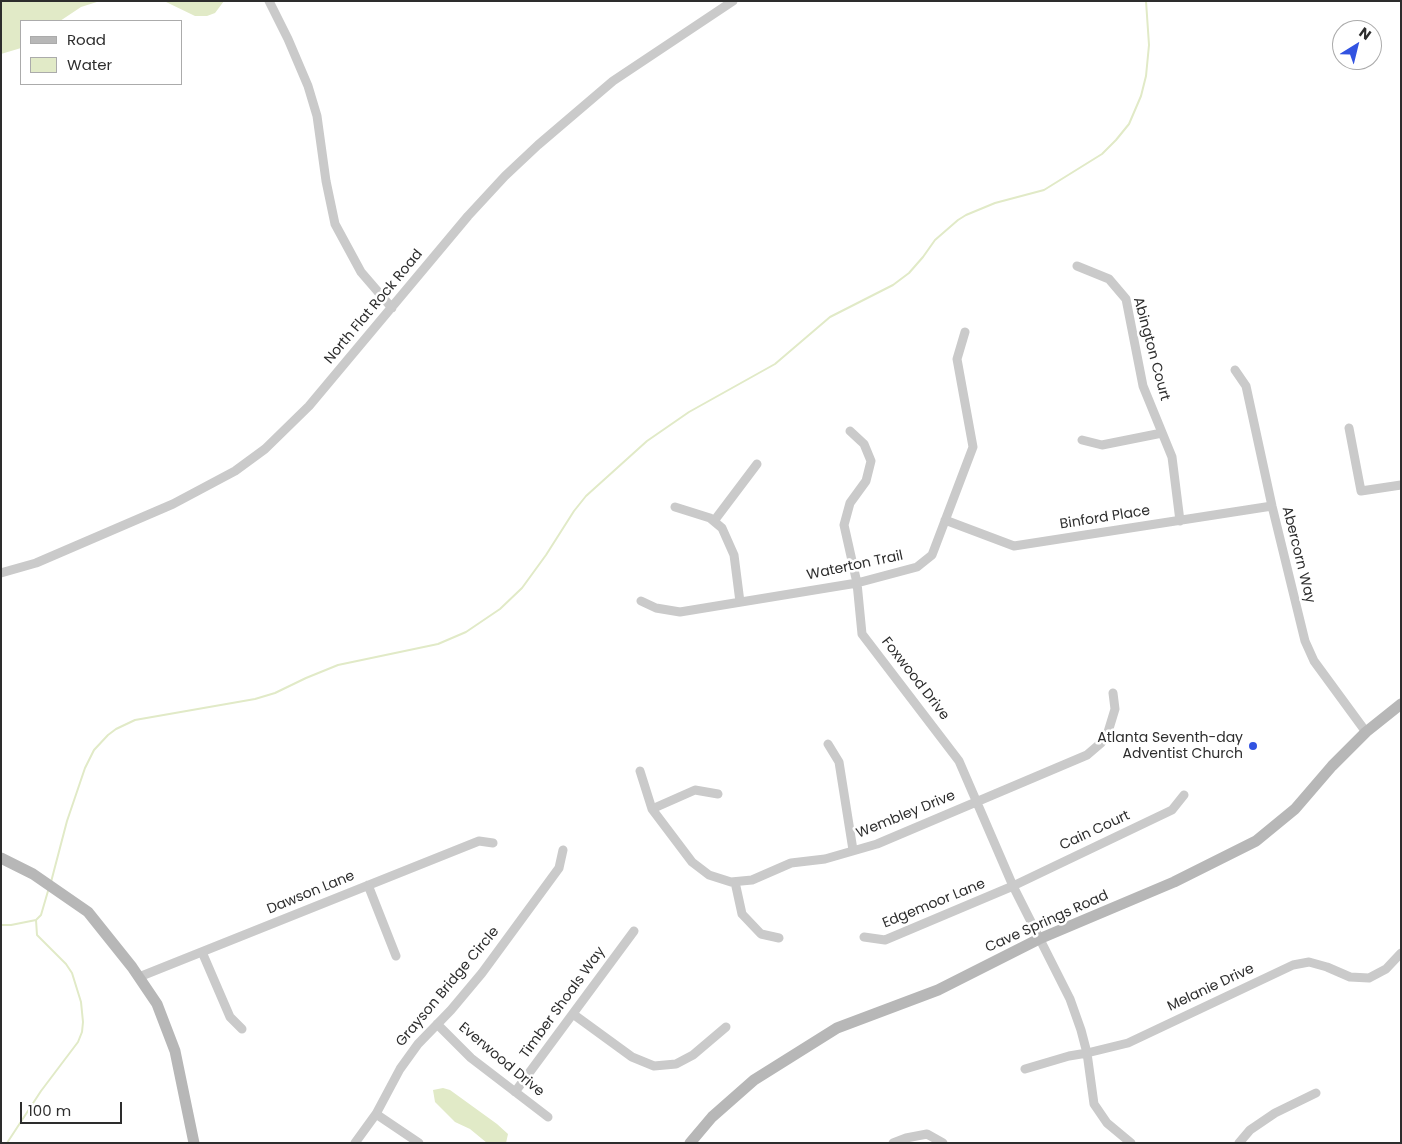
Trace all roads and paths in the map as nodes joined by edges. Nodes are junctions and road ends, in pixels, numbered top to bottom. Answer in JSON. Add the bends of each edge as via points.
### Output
{"nodes":[{"id":1,"x":269,"y":1,"type":"edge"},
{"id":2,"x":733,"y":1,"type":"edge"},
{"id":3,"x":1077,"y":266,"type":"dead end"},
{"id":4,"x":392,"y":308,"type":"junction"},
{"id":5,"x":965,"y":332,"type":"dead end"},
{"id":6,"x":1235,"y":370,"type":"dead end"},
{"id":7,"x":1349,"y":428,"type":"dead end"},
{"id":8,"x":850,"y":431,"type":"dead end"},
{"id":9,"x":1162,"y":433,"type":"junction"},
{"id":10,"x":1082,"y":440,"type":"dead end"},
{"id":11,"x":758,"y":464,"type":"dead end"},
{"id":12,"x":1401,"y":485,"type":"edge"},
{"id":13,"x":1272,"y":506,"type":"junction"},
{"id":14,"x":675,"y":507,"type":"dead end"},
{"id":15,"x":945,"y":520,"type":"junction"},
{"id":16,"x":1180,"y":520,"type":"junction"},
{"id":17,"x":714,"y":521,"type":"junction"},
{"id":18,"x":1,"y":572,"type":"edge"},
{"id":19,"x":857,"y":583,"type":"junction"},
{"id":20,"x":641,"y":601,"type":"dead end"},
{"id":21,"x":740,"y":602,"type":"junction"},
{"id":22,"x":1113,"y":694,"type":"dead end"},
{"id":23,"x":1401,"y":704,"type":"edge"},
{"id":24,"x":1366,"y":732,"type":"junction"},
{"id":25,"x":828,"y":744,"type":"dead end"},
{"id":26,"x":640,"y":771,"type":"dead end"},
{"id":27,"x":718,"y":794,"type":"dead end"},
{"id":28,"x":1184,"y":795,"type":"dead end"},
{"id":29,"x":976,"y":801,"type":"junction"},
{"id":30,"x":652,"y":809,"type":"junction"},
{"id":31,"x":493,"y":843,"type":"dead end"},
{"id":32,"x":563,"y":850,"type":"dead end"},
{"id":33,"x":853,"y":850,"type":"junction"},
{"id":34,"x":1,"y":858,"type":"edge"},
{"id":35,"x":735,"y":882,"type":"junction"},
{"id":36,"x":368,"y":885,"type":"junction"},
{"id":37,"x":1013,"y":886,"type":"junction"},
{"id":38,"x":634,"y":931,"type":"dead end"},
{"id":39,"x":864,"y":937,"type":"dead end"},
{"id":40,"x":780,"y":938,"type":"dead end"},
{"id":41,"x":1039,"y":940,"type":"junction"},
{"id":42,"x":202,"y":952,"type":"junction"},
{"id":43,"x":1401,"y":953,"type":"edge"},
{"id":44,"x":396,"y":956,"type":"dead end"},
{"id":45,"x":139,"y":977,"type":"junction"},
{"id":46,"x":573,"y":1014,"type":"junction"},
{"id":47,"x":437,"y":1024,"type":"junction"},
{"id":48,"x":726,"y":1026,"type":"dead end"},
{"id":49,"x":242,"y":1028,"type":"dead end"},
{"id":50,"x":1087,"y":1053,"type":"junction"},
{"id":51,"x":1025,"y":1069,"type":"dead end"},
{"id":52,"x":516,"y":1092,"type":"junction"},
{"id":53,"x":1316,"y":1093,"type":"dead end"},
{"id":54,"x":376,"y":1114,"type":"junction"},
{"id":55,"x":548,"y":1117,"type":"dead end"},
{"id":56,"x":194,"y":1143,"type":"edge"},
{"id":57,"x":355,"y":1143,"type":"edge"},
{"id":58,"x":419,"y":1143,"type":"edge"},
{"id":59,"x":690,"y":1143,"type":"edge"},
{"id":60,"x":893,"y":1143,"type":"edge"},
{"id":61,"x":943,"y":1143,"type":"edge"},
{"id":62,"x":1131,"y":1143,"type":"edge"},
{"id":63,"x":1239,"y":1143,"type":"edge"}],
"edges":[{"from":1,"to":4,"type":"street","via":[[288,39],[317,116],[336,224],[360,272]]},
{"from":2,"to":4,"type":"street","name":"North Flat Rock Road","via":[[613,81],[538,145],[468,216]]},
{"from":3,"to":9,"type":"street","name":"Abington Court","via":[[1108,279],[1126,300],[1144,386]]},
{"from":4,"to":18,"type":"street","name":"North Flat Rock Road","via":[[309,406],[265,449],[235,471],[173,504],[84,543],[36,563]]},
{"from":5,"to":15,"type":"street","name":"Waterton Trail","via":[[957,359],[973,447]]},
{"from":6,"to":13,"type":"street","name":"Abercorn Way","via":[[1246,386]]},
{"from":7,"to":12,"type":"street","via":[[1361,491]]},
{"from":8,"to":19,"type":"street","name":"Foxwood Drive","via":[[864,444],[871,460],[866,481],[850,503],[844,525]]},
{"from":9,"to":10,"type":"street","via":[[1102,444]]},
{"from":9,"to":16,"type":"street","name":"Abington Court","via":[[1172,458]]},
{"from":11,"to":17,"type":"street"},
{"from":13,"to":16,"type":"street","name":"Binford Place"},
{"from":13,"to":24,"type":"street","name":"Abercorn Way","via":[[1305,641],[1314,661]]},
{"from":14,"to":17,"type":"street"},
{"from":15,"to":16,"type":"street","name":"Binford Place","via":[[1014,546]]},
{"from":15,"to":19,"type":"street","name":"Waterton Trail","via":[[932,555],[916,567]]},
{"from":17,"to":21,"type":"street","via":[[722,528],[734,554]]},
{"from":19,"to":21,"type":"street","name":"Waterton Trail"},
{"from":19,"to":29,"type":"street","name":"Foxwood Drive","via":[[862,634],[960,761]]},
{"from":20,"to":21,"type":"street","name":"Waterton Trail","via":[[656,608],[680,612]]},
{"from":22,"to":29,"type":"street","name":"Wembley Drive","via":[[1114,714],[1101,744],[1087,754]]},
{"from":23,"to":24,"type":"street","name":"Cave Springs Road"},
{"from":24,"to":41,"type":"street","name":"Cave Springs Road","via":[[1294,809],[1256,841],[1174,882]]},
{"from":25,"to":33,"type":"street","via":[[838,762]]},
{"from":26,"to":30,"type":"street","name":"Wembley Drive"},
{"from":27,"to":30,"type":"street","via":[[695,790]]},
{"from":28,"to":37,"type":"street","name":"Cain Court","via":[[1172,810]]},
{"from":29,"to":33,"type":"street","name":"Wembley Drive","via":[[877,844]]},
{"from":29,"to":37,"type":"street","name":"Foxwood Drive"},
{"from":30,"to":35,"type":"street","name":"Wembley Drive","via":[[692,862],[709,875]]},
{"from":31,"to":36,"type":"street","name":"Dawson Lane","via":[[479,840]]},
{"from":32,"to":47,"type":"street","name":"Grayson Bridge Circle","via":[[559,868],[482,973]]},
{"from":33,"to":35,"type":"street","name":"Wembley Drive","via":[[825,859],[791,863],[752,880]]},
{"from":34,"to":45,"type":"street","via":[[33,874],[88,912]]},
{"from":35,"to":40,"type":"street","via":[[742,914],[761,934]]},
{"from":36,"to":42,"type":"street","name":"Dawson Lane"},
{"from":36,"to":44,"type":"street"},
{"from":37,"to":39,"type":"street","name":"Edgemoor Lane","via":[[885,940]]},
{"from":37,"to":41,"type":"street","name":"Foxwood Drive"},
{"from":38,"to":46,"type":"street","name":"Timber Shoals Way"},
{"from":41,"to":50,"type":"street","name":"Foxwood Drive","via":[[1070,998]]},
{"from":41,"to":59,"type":"street","name":"Cave Springs Road","via":[[938,990],[837,1028],[754,1080],[712,1117]]},
{"from":42,"to":45,"type":"street","name":"Dawson Lane"},
{"from":42,"to":49,"type":"street","via":[[230,1017]]},
{"from":43,"to":50,"type":"street","name":"Melanie Drive","via":[[1386,969],[1369,978],[1350,977],[1309,962],[1292,965],[1128,1043]]},
{"from":45,"to":56,"type":"street","via":[[157,1004],[175,1051]]},
{"from":46,"to":48,"type":"street","via":[[632,1057],[654,1066],[676,1064],[693,1055]]},
{"from":46,"to":52,"type":"street","name":"Timber Shoals Way"},
{"from":47,"to":52,"type":"street","name":"Everwood Drive","via":[[472,1058]]},
{"from":47,"to":54,"type":"street","name":"Grayson Bridge Circle","via":[[400,1069]]},
{"from":50,"to":51,"type":"street","name":"Melanie Drive"},
{"from":50,"to":62,"type":"street","name":"Foxwood Drive","via":[[1094,1104],[1107,1123]]},
{"from":52,"to":55,"type":"street","name":"Everwood Drive"},
{"from":53,"to":63,"type":"street","via":[[1275,1113],[1250,1130]]},
{"from":54,"to":57,"type":"street","name":"Grayson Bridge Circle"},
{"from":54,"to":58,"type":"street"},
{"from":60,"to":61,"type":"street","via":[[927,1134]]}]}
